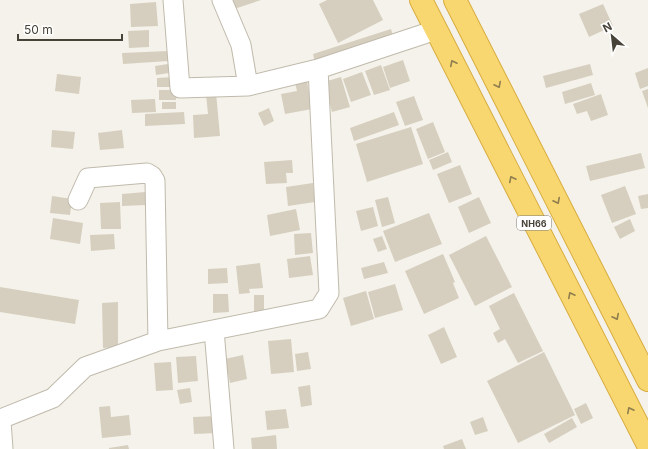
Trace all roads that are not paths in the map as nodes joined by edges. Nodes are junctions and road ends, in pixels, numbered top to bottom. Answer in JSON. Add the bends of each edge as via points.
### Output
{"nodes":[{"id":1,"x":173,"y":0,"type":"edge"},
{"id":2,"x":222,"y":0,"type":"edge"},
{"id":3,"x":421,"y":0,"type":"edge"},
{"id":4,"x":455,"y":0,"type":"edge"},
{"id":5,"x":436,"y":30,"type":"junction"},
{"id":6,"x":318,"y":69,"type":"junction"},
{"id":7,"x":248,"y":86,"type":"junction"},
{"id":8,"x":78,"y":200,"type":"dead end"},
{"id":9,"x":214,"y":330,"type":"junction"},
{"id":10,"x":158,"y":341,"type":"junction"},
{"id":11,"x":648,"y":380,"type":"edge"},
{"id":12,"x":648,"y":445,"type":"edge"},
{"id":13,"x":3,"y":449,"type":"edge"},
{"id":14,"x":224,"y":449,"type":"edge"}],
"edges":[{"from":1,"to":7,"type":"street","via":[[180,88]]},
{"from":2,"to":7,"type":"street","via":[[241,45]]},
{"from":3,"to":5,"type":"highway","number":"NH66"},
{"from":4,"to":11,"type":"highway","number":"NH66","one_way":true},
{"from":5,"to":6,"type":"street"},
{"from":12,"to":5,"type":"highway","number":"NH66","one_way":true},
{"from":6,"to":7,"type":"street"},
{"from":6,"to":9,"type":"street","via":[[329,293],[319,308]]},
{"from":8,"to":10,"type":"street","via":[[88,178],[147,173],[155,181]]},
{"from":9,"to":10,"type":"street"},
{"from":9,"to":14,"type":"street"},
{"from":10,"to":13,"type":"street","via":[[84,367],[53,398],[3,418]]}]}
